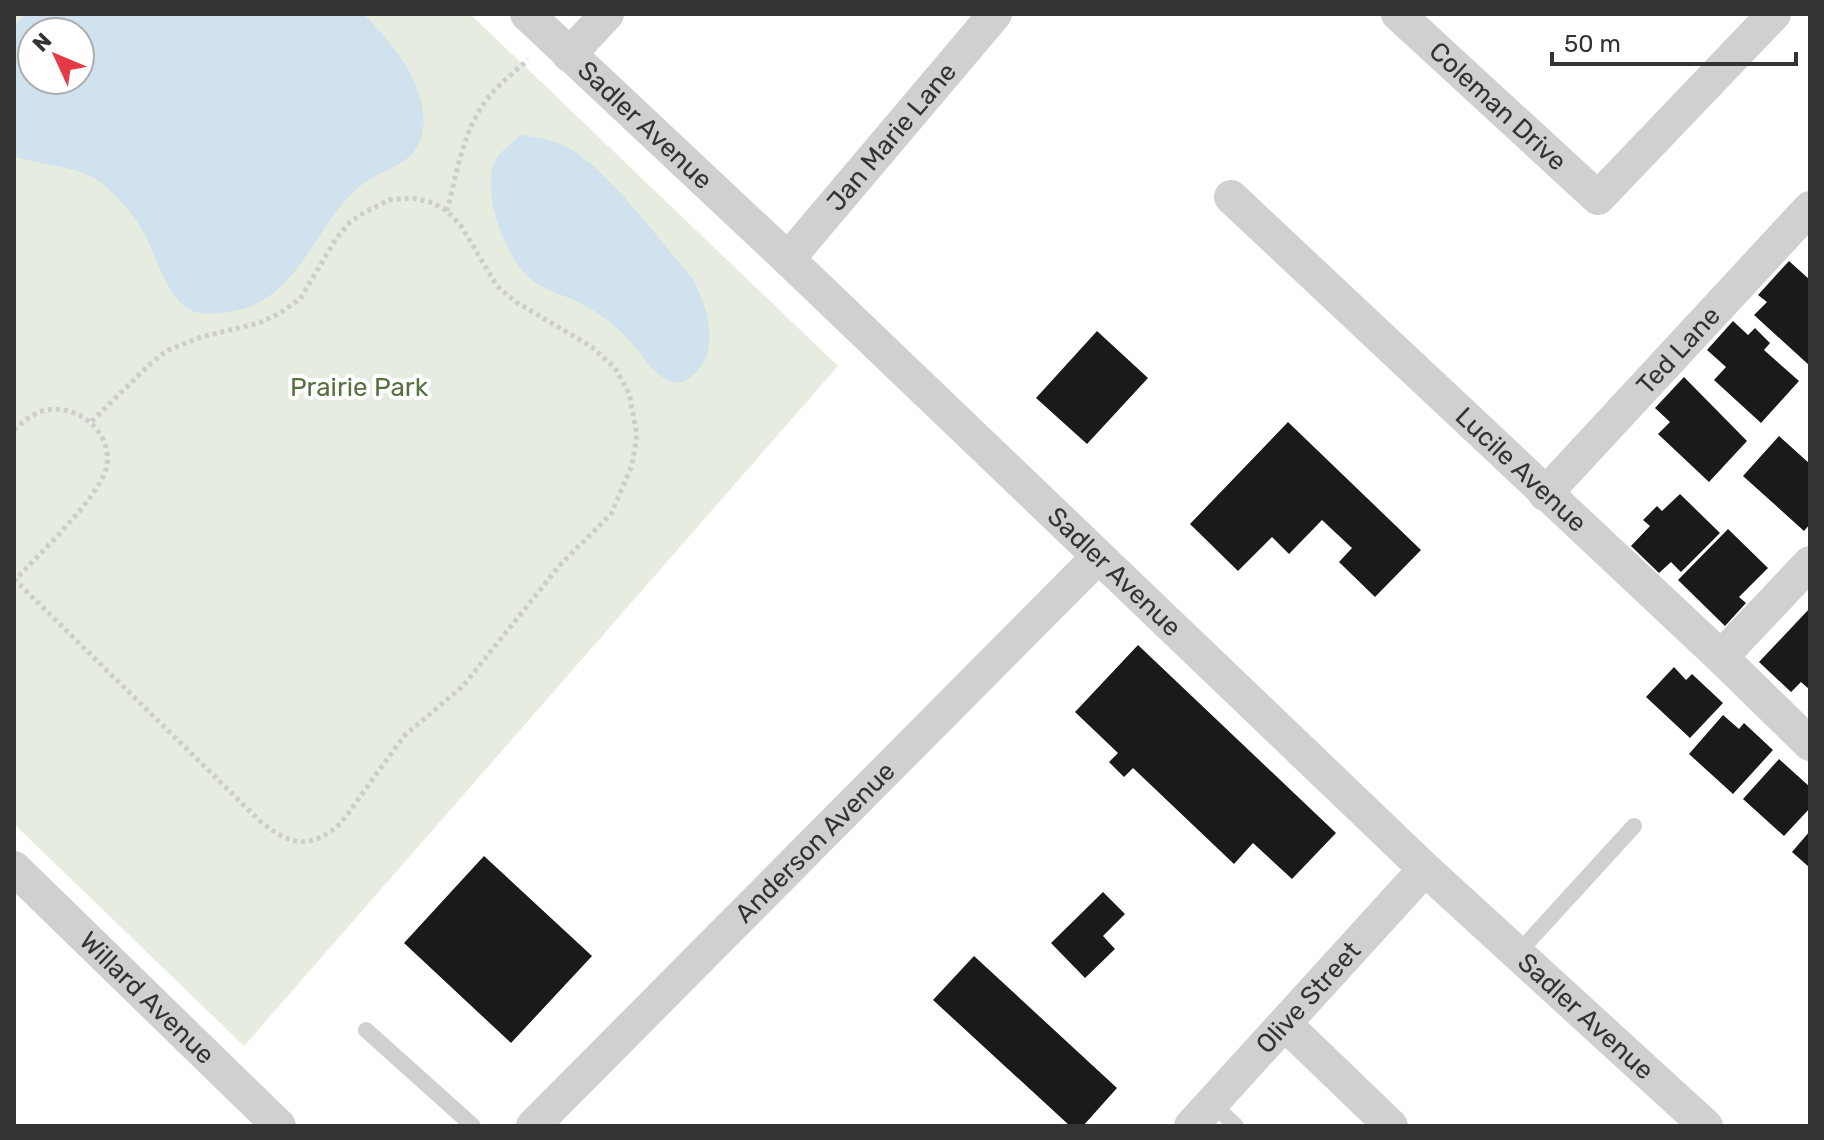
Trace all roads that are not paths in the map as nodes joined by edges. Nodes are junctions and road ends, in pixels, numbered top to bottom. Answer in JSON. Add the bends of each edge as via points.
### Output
{"nodes":[{"id":1,"x":527,"y":14,"type":"edge"},
{"id":2,"x":607,"y":14,"type":"edge"},
{"id":3,"x":995,"y":14,"type":"edge"},
{"id":4,"x":1398,"y":14,"type":"edge"},
{"id":5,"x":1774,"y":14,"type":"edge"},
{"id":6,"x":561,"y":46,"type":"junction"},
{"id":7,"x":1231,"y":197,"type":"dead end"},
{"id":8,"x":1810,"y":208,"type":"edge"},
{"id":9,"x":788,"y":259,"type":"junction"},
{"id":10,"x":1545,"y":494,"type":"junction"},
{"id":11,"x":1098,"y":557,"type":"junction"},
{"id":12,"x":1810,"y":563,"type":"edge"},
{"id":13,"x":1721,"y":657,"type":"junction"},
{"id":14,"x":1810,"y":744,"type":"edge"},
{"id":15,"x":1634,"y":826,"type":"dead end"},
{"id":16,"x":14,"y":868,"type":"edge"},
{"id":17,"x":1425,"y":869,"type":"junction"},
{"id":18,"x":1518,"y":953,"type":"junction"},
{"id":19,"x":1285,"y":1024,"type":"junction"},
{"id":20,"x":366,"y":1030,"type":"dead end"},
{"id":21,"x":1213,"y":1118,"type":"edge"},
{"id":22,"x":277,"y":1125,"type":"edge"},
{"id":23,"x":473,"y":1126,"type":"edge"},
{"id":24,"x":533,"y":1126,"type":"edge"},
{"id":25,"x":1391,"y":1126,"type":"edge"},
{"id":26,"x":1706,"y":1126,"type":"edge"}],
"edges":[{"from":1,"to":6,"type":"street","name":"Sadler Avenue"},
{"from":2,"to":6,"type":"street"},
{"from":3,"to":9,"type":"street","name":"Jan Marie Lane"},
{"from":4,"to":5,"type":"street","name":"Coleman Drive","via":[[1598,198]]},
{"from":6,"to":9,"type":"street","name":"Sadler Avenue"},
{"from":7,"to":10,"type":"street","name":"Lucile Avenue"},
{"from":8,"to":10,"type":"street","name":"Ted Lane"},
{"from":9,"to":11,"type":"street","name":"Sadler Avenue"},
{"from":10,"to":13,"type":"street","name":"Lucile Avenue"},
{"from":11,"to":17,"type":"street","name":"Sadler Avenue"},
{"from":11,"to":24,"type":"street","name":"Anderson Avenue"},
{"from":12,"to":13,"type":"street"},
{"from":13,"to":14,"type":"street","name":"Lucile Avenue"},
{"from":15,"to":18,"type":"lane"},
{"from":16,"to":22,"type":"street","name":"Willard Avenue"},
{"from":17,"to":18,"type":"street","name":"Sadler Avenue"},
{"from":17,"to":19,"type":"street","name":"Olive Street"},
{"from":18,"to":26,"type":"street","name":"Sadler Avenue"},
{"from":19,"to":21,"type":"street","name":"Olive Street"},
{"from":19,"to":25,"type":"street"},
{"from":20,"to":23,"type":"lane"}]}
